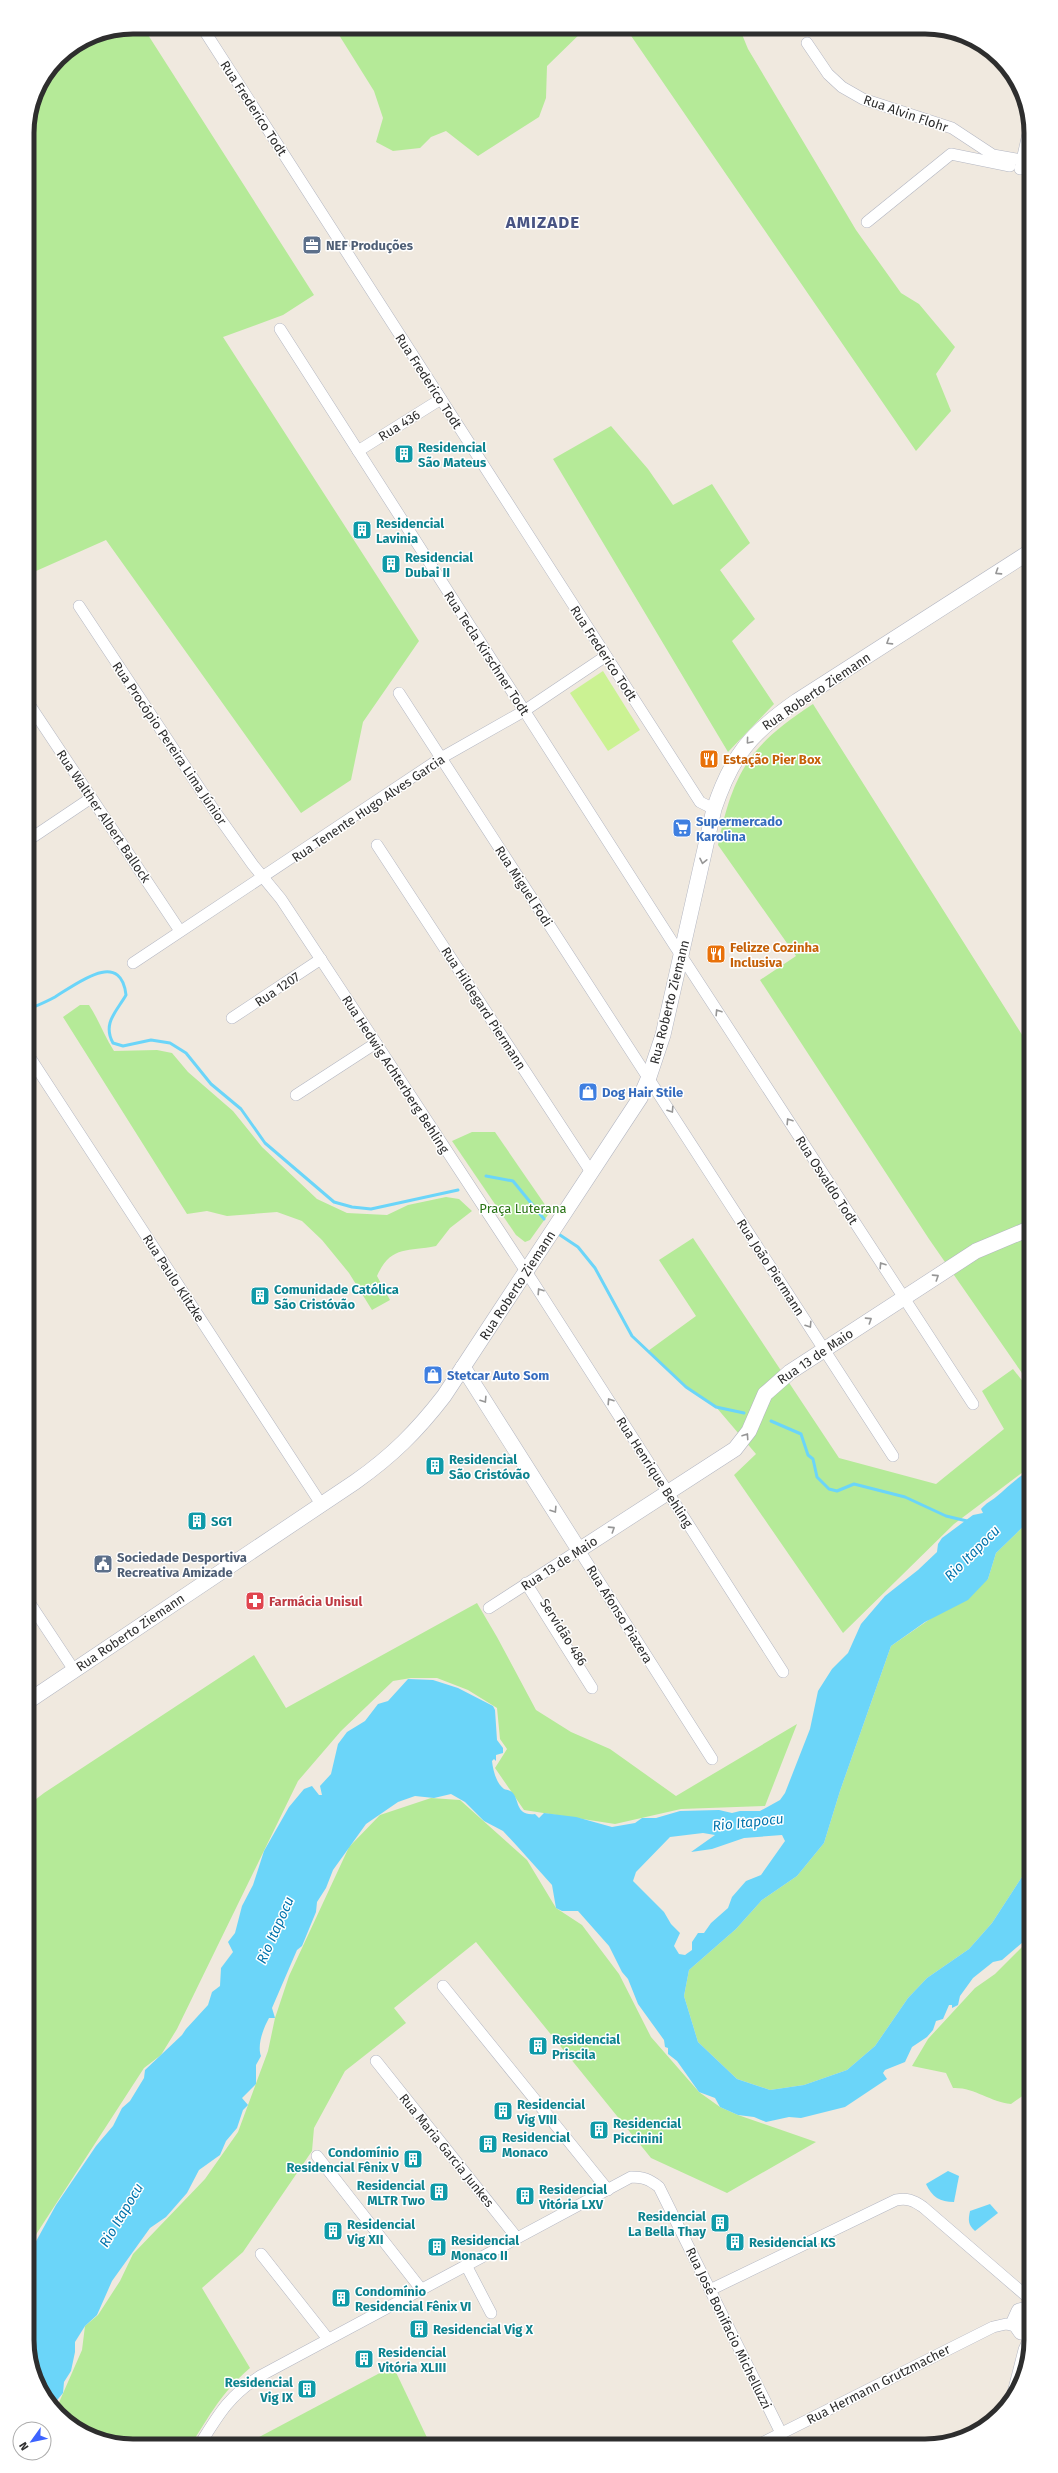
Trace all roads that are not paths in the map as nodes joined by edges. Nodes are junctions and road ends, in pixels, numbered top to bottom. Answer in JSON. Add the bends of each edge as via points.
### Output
{"nodes":[{"id":1,"x":206,"y":34,"type":"edge"},
{"id":2,"x":807,"y":43,"type":"dead end"},
{"id":3,"x":1024,"y":152,"type":"edge"},
{"id":4,"x":1021,"y":165,"type":"junction"},
{"id":5,"x":867,"y":222,"type":"dead end"},
{"id":6,"x":280,"y":329,"type":"dead end"},
{"id":7,"x":441,"y":399,"type":"junction"},
{"id":8,"x":358,"y":450,"type":"junction"},
{"id":9,"x":1024,"y":555,"type":"edge"},
{"id":10,"x":79,"y":606,"type":"dead end"},
{"id":11,"x":606,"y":656,"type":"junction"},
{"id":12,"x":399,"y":693,"type":"dead end"},
{"id":13,"x":34,"y":711,"type":"edge"},
{"id":14,"x":524,"y":711,"type":"junction"},
{"id":15,"x":441,"y":758,"type":"junction"},
{"id":16,"x":92,"y":798,"type":"junction"},
{"id":17,"x":714,"y":809,"type":"junction"},
{"id":18,"x":34,"y":836,"type":"edge"},
{"id":19,"x":377,"y":846,"type":"dead end"},
{"id":20,"x":264,"y":877,"type":"junction"},
{"id":21,"x":180,"y":931,"type":"junction"},
{"id":22,"x":682,"y":956,"type":"junction"},
{"id":23,"x":321,"y":959,"type":"junction"},
{"id":24,"x":133,"y":963,"type":"dead end"},
{"id":25,"x":232,"y":1018,"type":"dead end"},
{"id":26,"x":376,"y":1043,"type":"junction"},
{"id":27,"x":34,"y":1064,"type":"edge"},
{"id":28,"x":649,"y":1078,"type":"junction"},
{"id":29,"x":296,"y":1095,"type":"dead end"},
{"id":30,"x":592,"y":1172,"type":"junction"},
{"id":31,"x":1024,"y":1231,"type":"edge"},
{"id":32,"x":526,"y":1272,"type":"junction"},
{"id":33,"x":904,"y":1298,"type":"junction"},
{"id":34,"x":824,"y":1349,"type":"junction"},
{"id":35,"x":463,"y":1367,"type":"junction"},
{"id":36,"x":973,"y":1404,"type":"dead end"},
{"id":37,"x":893,"y":1456,"type":"dead end"},
{"id":38,"x":668,"y":1493,"type":"junction"},
{"id":39,"x":321,"y":1504,"type":"junction"},
{"id":40,"x":579,"y":1550,"type":"junction"},
{"id":41,"x":529,"y":1582,"type":"junction"},
{"id":42,"x":489,"y":1608,"type":"dead end"},
{"id":43,"x":34,"y":1609,"type":"edge"},
{"id":44,"x":74,"y":1670,"type":"junction"},
{"id":45,"x":783,"y":1672,"type":"dead end"},
{"id":46,"x":595,"y":1686,"type":"dead end"},
{"id":47,"x":34,"y":1697,"type":"edge"},
{"id":48,"x":712,"y":1759,"type":"dead end"},
{"id":49,"x":443,"y":1986,"type":"dead end"},
{"id":50,"x":376,"y":2062,"type":"dead end"},
{"id":51,"x":317,"y":2156,"type":"dead end"},
{"id":52,"x":608,"y":2190,"type":"junction"},
{"id":53,"x":517,"y":2238,"type":"junction"},
{"id":54,"x":261,"y":2254,"type":"dead end"},
{"id":55,"x":466,"y":2265,"type":"junction"},
{"id":56,"x":421,"y":2289,"type":"junction"},
{"id":57,"x":710,"y":2290,"type":"junction"},
{"id":58,"x":491,"y":2312,"type":"dead end"},
{"id":59,"x":1022,"y":2316,"type":"edge"},
{"id":60,"x":328,"y":2339,"type":"junction"},
{"id":61,"x":781,"y":2432,"type":"junction"},
{"id":62,"x":203,"y":2439,"type":"edge"},
{"id":63,"x":768,"y":2439,"type":"edge"}],
"edges":[{"from":1,"to":7,"type":"street","name":"Rua Frederico Todt"},
{"from":2,"to":4,"type":"street","name":"Rua Alvin Flohr","via":[[828,74],[856,95],[904,114],[952,128],[993,155]]},
{"from":3,"to":4,"type":"street"},
{"from":4,"to":5,"type":"street","via":[[951,154]]},
{"from":6,"to":8,"type":"street","name":"Rua Tecla Kirschner Todt"},
{"from":7,"to":8,"type":"street","name":"Rua 436"},
{"from":7,"to":11,"type":"street","name":"Rua Frederico Todt"},
{"from":8,"to":14,"type":"street","name":"Rua Tecla Kirschner Todt"},
{"from":9,"to":17,"type":"main road","name":"Rua Roberto Ziemann","one_way":true,"via":[[797,700],[765,724],[750,738],[735,760]]},
{"from":10,"to":20,"type":"street","name":"Rua Procópio Pereira Lima Júnior","via":[[216,813]]},
{"from":11,"to":14,"type":"street","name":"Rua Tenente Hugo Alves Garcia"},
{"from":11,"to":17,"type":"street","name":"Rua Frederico Todt","via":[[700,802]]},
{"from":12,"to":15,"type":"street","name":"Rua Miguel Fodi"},
{"from":13,"to":16,"type":"street","name":"Rua Walther Albert Ballock"},
{"from":14,"to":15,"type":"street","name":"Rua Tenente Hugo Alves Garcia"},
{"from":14,"to":22,"type":"street","name":"Rua Tecla Kirschner Todt"},
{"from":15,"to":20,"type":"street","name":"Rua Tenente Hugo Alves Garcia"},
{"from":15,"to":28,"type":"street","name":"Rua Miguel Fodi"},
{"from":16,"to":18,"type":"street"},
{"from":16,"to":21,"type":"street","name":"Rua Walther Albert Ballock"},
{"from":17,"to":22,"type":"main road","name":"Rua Roberto Ziemann","one_way":true},
{"from":19,"to":30,"type":"street","name":"Rua Hildegard Piermann"},
{"from":20,"to":21,"type":"street","name":"Rua Tenente Hugo Alves Garcia"},
{"from":20,"to":23,"type":"street","name":"Rua Hedwig Achterberg Behling"},
{"from":21,"to":24,"type":"street","name":"Rua Tenente Hugo Alves Garcia"},
{"from":22,"to":28,"type":"main road","name":"Rua Roberto Ziemann","via":[[663,1035]]},
{"from":33,"to":22,"type":"street","name":"Rua Osvaldo Todt","one_way":true},
{"from":23,"to":25,"type":"street","name":"Rua 1207"},
{"from":23,"to":26,"type":"street","name":"Rua Hedwig Achterberg Behling"},
{"from":26,"to":29,"type":"street"},
{"from":26,"to":32,"type":"street","name":"Rua Hedwig Achterberg Behling"},
{"from":27,"to":39,"type":"street","name":"Rua Paulo Klitzke"},
{"from":28,"to":30,"type":"main road","name":"Rua Roberto Ziemann","via":[[627,1119]]},
{"from":28,"to":34,"type":"street","name":"Rua João Piermann","one_way":true},
{"from":30,"to":32,"type":"main road","name":"Rua Roberto Ziemann"},
{"from":33,"to":31,"type":"main road","name":"Rua 13 de Maio","one_way":true,"via":[[982,1248]]},
{"from":32,"to":35,"type":"main road","name":"Rua Roberto Ziemann"},
{"from":38,"to":32,"type":"street","name":"Rua Henrique Behling","one_way":true},
{"from":34,"to":33,"type":"main road","name":"Rua 13 de Maio","one_way":true},
{"from":33,"to":36,"type":"street","name":"Rua Osvaldo Todt"},
{"from":34,"to":37,"type":"street","name":"Rua João Piermann"},
{"from":38,"to":34,"type":"main road","name":"Rua 13 de Maio","one_way":true,"via":[[735,1449],[749,1431],[761,1401],[771,1387]]},
{"from":35,"to":39,"type":"main road","name":"Rua Roberto Ziemann","via":[[430,1414],[401,1447],[360,1479]]},
{"from":35,"to":40,"type":"main road","name":"Rua Afonso Piazera","one_way":true},
{"from":40,"to":38,"type":"main road","name":"Rua 13 de Maio","one_way":true},
{"from":38,"to":45,"type":"street","name":"Rua Henrique Behling"},
{"from":39,"to":44,"type":"main road","name":"Rua Roberto Ziemann"},
{"from":40,"to":41,"type":"street","name":"Rua 13 de Maio"},
{"from":40,"to":48,"type":"street","name":"Rua Afonso Piazera"},
{"from":41,"to":42,"type":"street","name":"Rua 13 de Maio"},
{"from":41,"to":46,"type":"street"},
{"from":43,"to":44,"type":"street"},
{"from":44,"to":47,"type":"main road","name":"Rua Roberto Ziemann"},
{"from":49,"to":52,"type":"street"},
{"from":50,"to":53,"type":"street","name":"Rua Maria Garcia Junkes"},
{"from":51,"to":56,"type":"street"},
{"from":52,"to":53,"type":"street"},
{"from":52,"to":57,"type":"street","name":"Rua José Bonifacio Michelluzzi","via":[[631,2177],[650,2180],[659,2187]]},
{"from":53,"to":55,"type":"street"},
{"from":54,"to":60,"type":"street"},
{"from":55,"to":56,"type":"street"},
{"from":55,"to":58,"type":"street"},
{"from":56,"to":60,"type":"street"},
{"from":57,"to":59,"type":"street","via":[[896,2200],[906,2198],[923,2207],[1021,2292]]},
{"from":57,"to":61,"type":"street","name":"Rua José Bonifacio Michelluzzi"},
{"from":59,"to":61,"type":"street","name":"Rua Hermann Grutzmacher","via":[[957,2344]]},
{"from":60,"to":62,"type":"street","via":[[262,2375],[235,2393],[219,2412]]},
{"from":61,"to":63,"type":"street","name":"Rua Hermann Grutzmacher"}]}
